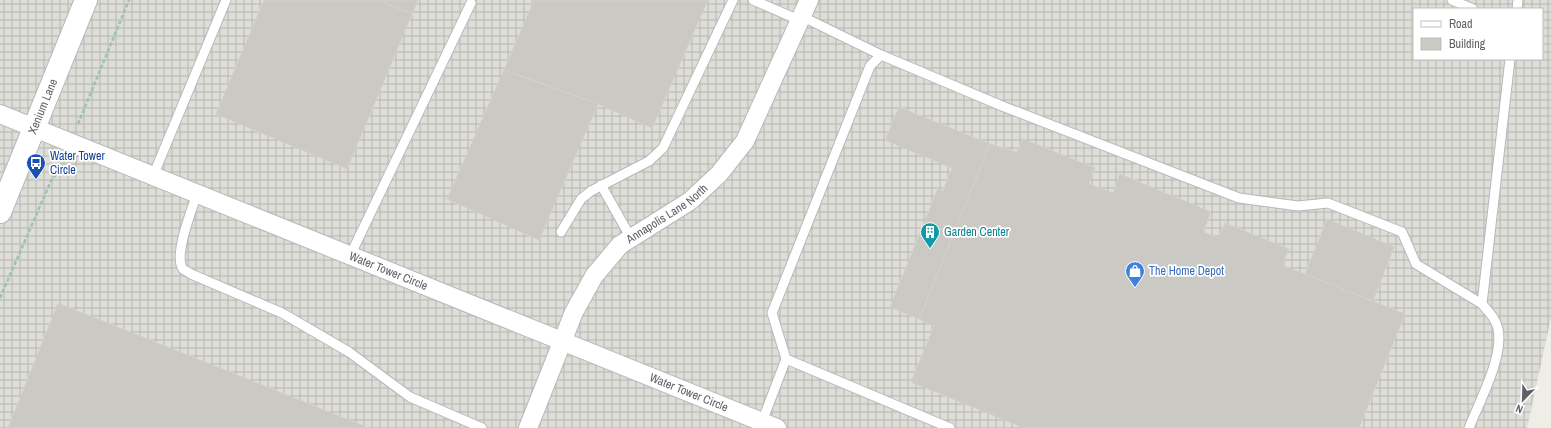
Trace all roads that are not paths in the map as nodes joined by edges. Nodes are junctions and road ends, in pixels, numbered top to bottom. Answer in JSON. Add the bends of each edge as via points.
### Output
{"nodes":[{"id":1,"x":86,"y":0,"type":"edge"},
{"id":2,"x":226,"y":0,"type":"edge"},
{"id":3,"x":733,"y":0,"type":"edge"},
{"id":4,"x":753,"y":0,"type":"edge"},
{"id":5,"x":1452,"y":0,"type":"edge"},
{"id":6,"x":471,"y":3,"type":"dead end"},
{"id":7,"x":1471,"y":8,"type":"edge"},
{"id":8,"x":803,"y":12,"type":"edge"},
{"id":9,"x":881,"y":55,"type":"junction"},
{"id":10,"x":1510,"y":60,"type":"edge"},
{"id":11,"x":0,"y":114,"type":"edge"},
{"id":12,"x":34,"y":128,"type":"junction"},
{"id":13,"x":153,"y":176,"type":"junction"},
{"id":14,"x":602,"y":185,"type":"junction"},
{"id":15,"x":197,"y":194,"type":"junction"},
{"id":16,"x":0,"y":212,"type":"edge"},
{"id":17,"x":561,"y":232,"type":"dead end"},
{"id":18,"x":631,"y":238,"type":"junction"},
{"id":19,"x":350,"y":256,"type":"junction"},
{"id":20,"x":1482,"y":304,"type":"junction"},
{"id":21,"x":562,"y":342,"type":"junction"},
{"id":22,"x":786,"y":360,"type":"junction"},
{"id":23,"x":772,"y":426,"type":"edge"},
{"id":24,"x":482,"y":428,"type":"edge"},
{"id":25,"x":528,"y":428,"type":"edge"},
{"id":26,"x":950,"y":428,"type":"edge"},
{"id":27,"x":1469,"y":428,"type":"edge"}],
"edges":[{"from":1,"to":12,"type":"main road","name":"Xenium Lane"},
{"from":2,"to":13,"type":"lane"},
{"from":3,"to":14,"type":"lane","via":[[663,148],[649,161]]},
{"from":4,"to":8,"type":"lane"},
{"from":5,"to":7,"type":"lane"},
{"from":6,"to":19,"type":"lane"},
{"from":8,"to":9,"type":"lane"},
{"from":8,"to":18,"type":"street","name":"Annapolis Lane North","via":[[745,141],[719,174],[690,201]]},
{"from":9,"to":20,"type":"lane","via":[[1002,106],[1239,198],[1298,206],[1328,203],[1402,232],[1416,264]]},
{"from":9,"to":22,"type":"lane","via":[[870,66],[772,313]]},
{"from":10,"to":20,"type":"lane"},
{"from":11,"to":12,"type":"street","name":"Water Tower Circle"},
{"from":12,"to":13,"type":"street","name":"Water Tower Circle"},
{"from":12,"to":16,"type":"main road","name":"Xenium Lane"},
{"from":13,"to":15,"type":"street","name":"Water Tower Circle"},
{"from":14,"to":17,"type":"lane","via":[[581,199]]},
{"from":14,"to":18,"type":"lane"},
{"from":15,"to":19,"type":"street","name":"Water Tower Circle"},
{"from":15,"to":24,"type":"lane","via":[[181,248],[180,260],[183,268],[191,274],[282,313],[349,352],[410,397]]},
{"from":18,"to":21,"type":"street","name":"Annapolis Lane North","via":[[620,245],[594,276],[574,312]]},
{"from":19,"to":21,"type":"street","name":"Water Tower Circle"},
{"from":20,"to":27,"type":"lane","via":[[1493,315],[1498,330],[1499,352]]},
{"from":21,"to":23,"type":"street","name":"Water Tower Circle"},
{"from":21,"to":25,"type":"street","name":"Annapolis Lane North"},
{"from":22,"to":23,"type":"lane"},
{"from":22,"to":26,"type":"lane"}]}
